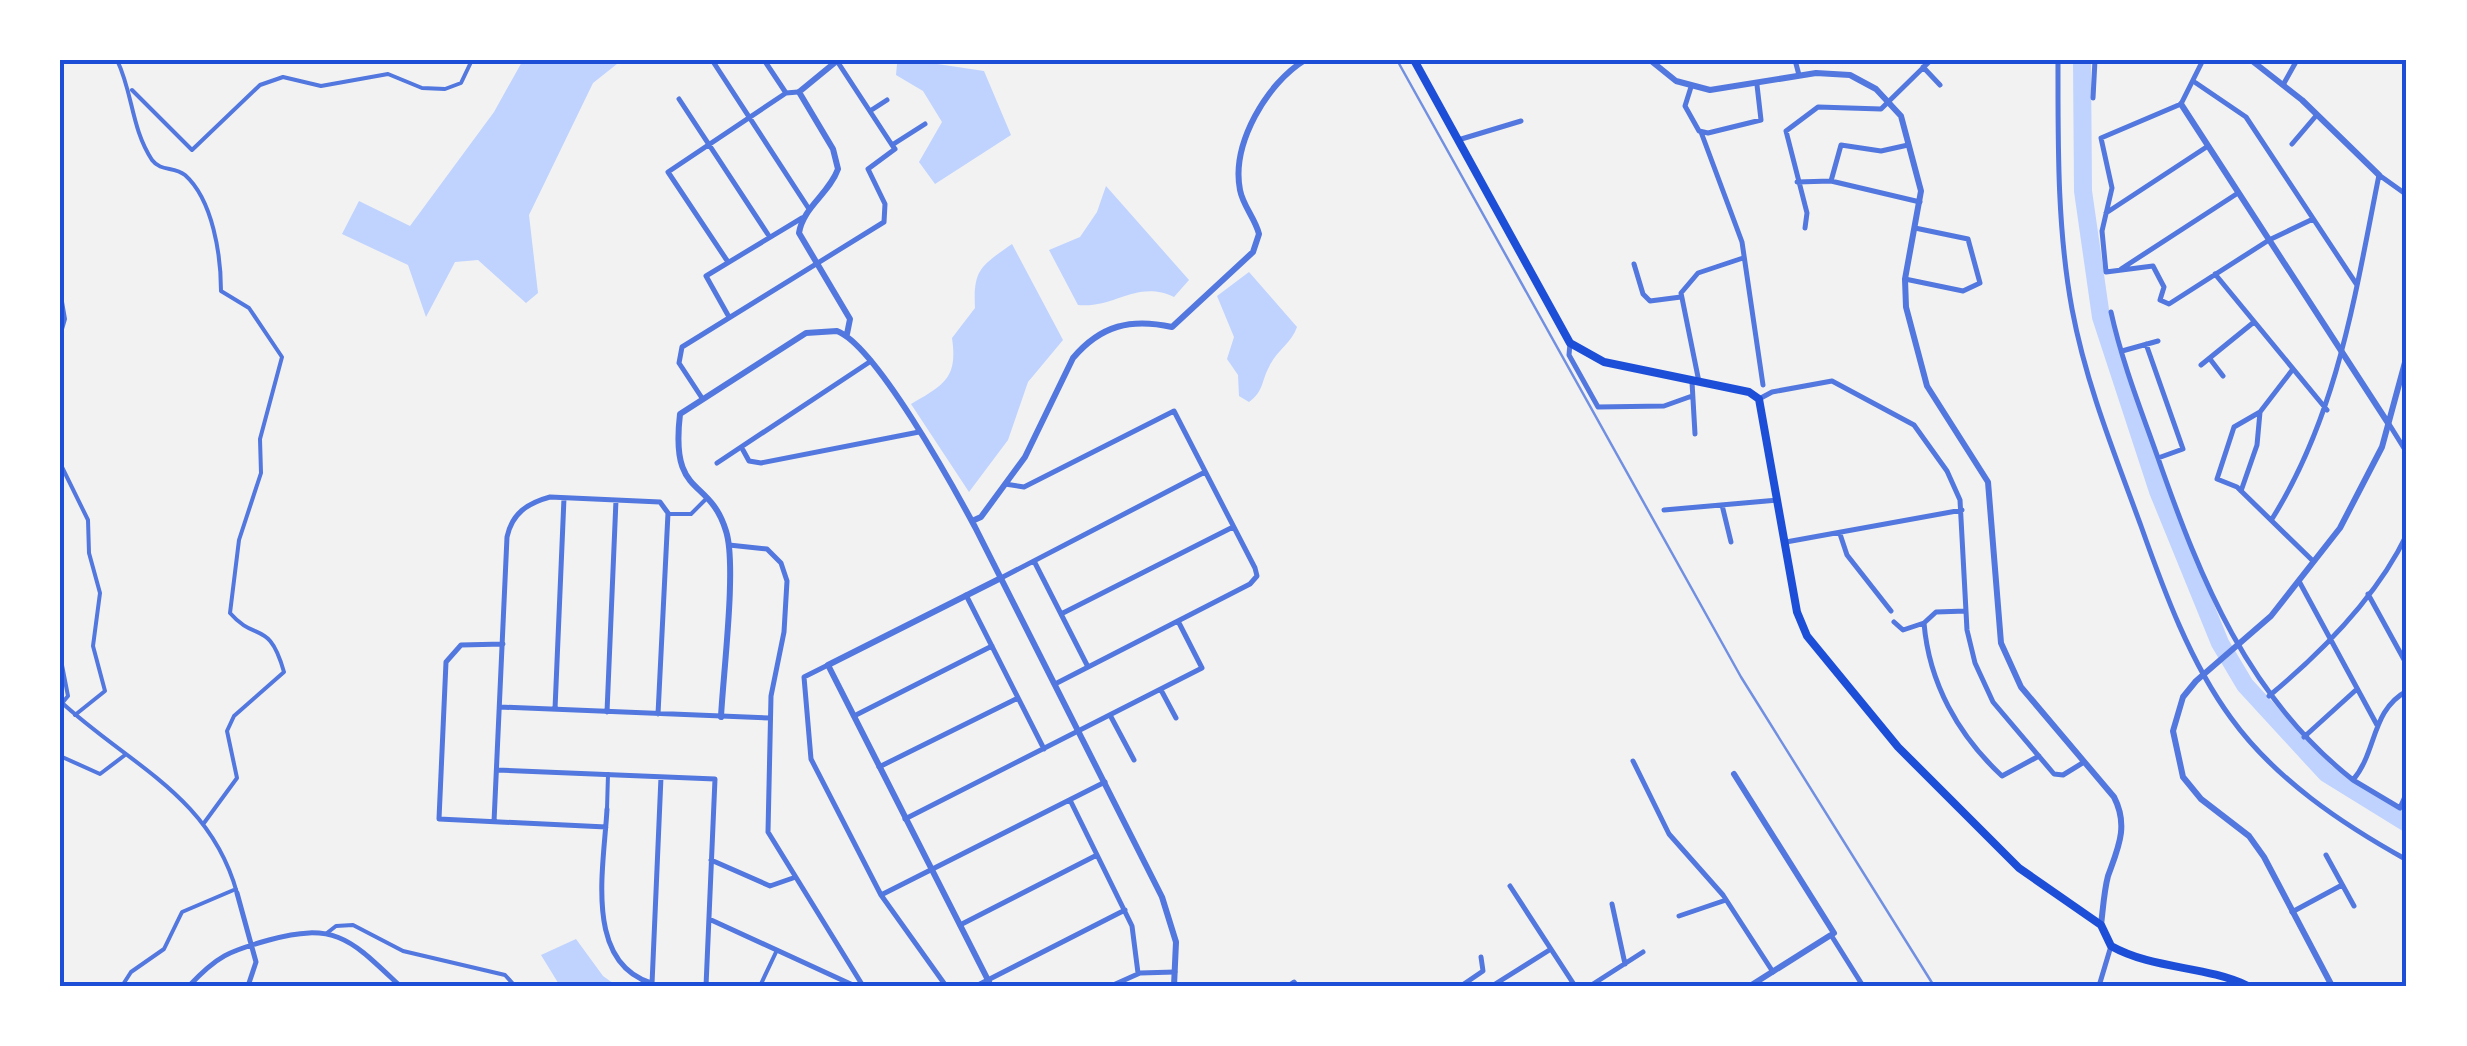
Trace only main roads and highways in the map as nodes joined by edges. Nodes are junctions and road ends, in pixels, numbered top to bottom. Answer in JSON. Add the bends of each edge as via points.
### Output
{"nodes":[{"id":1,"x":1414,"y":60,"type":"edge"},
{"id":2,"x":2248,"y":986,"type":"edge"}],
"edges":[{"from":1,"to":2,"type":"main road","via":[[1570,343],[1596,360],[1759,399],[1800,620],[1856,700],[2019,868],[2101,925],[2111,946]]}]}
